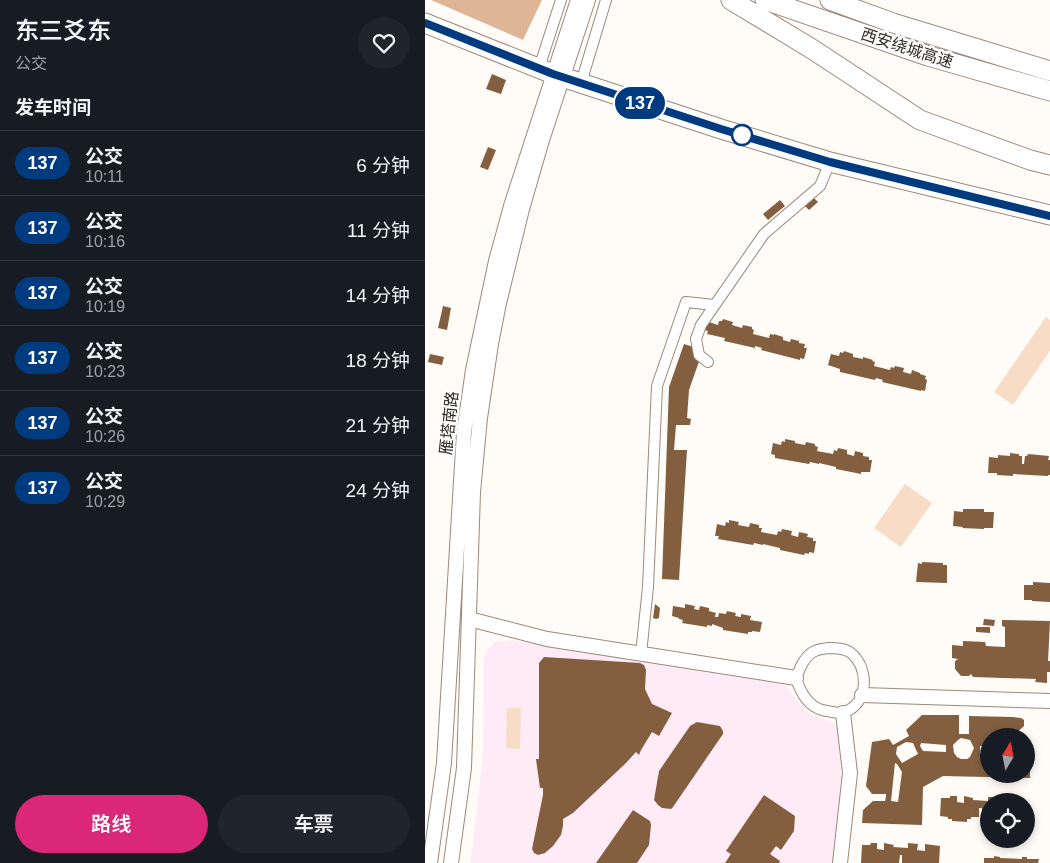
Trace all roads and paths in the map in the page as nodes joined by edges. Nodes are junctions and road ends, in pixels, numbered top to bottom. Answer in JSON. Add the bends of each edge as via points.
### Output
{"nodes":[{"id":1,"x":561,"y":0,"type":"edge"},
{"id":2,"x":578,"y":0,"type":"edge"},
{"id":3,"x":588,"y":0,"type":"edge"},
{"id":4,"x":606,"y":0,"type":"edge"},
{"id":5,"x":731,"y":0,"type":"edge"},
{"id":6,"x":765,"y":0,"type":"edge"},
{"id":7,"x":830,"y":0,"type":"edge"},
{"id":8,"x":425,"y":23,"type":"edge"},
{"id":9,"x":1050,"y":71,"type":"edge"},
{"id":10,"x":559,"y":76,"type":"junction"},
{"id":11,"x":1050,"y":91,"type":"edge"},
{"id":12,"x":830,"y":162,"type":"junction"},
{"id":13,"x":1050,"y":165,"type":"edge"},
{"id":14,"x":1050,"y":216,"type":"edge"},
{"id":15,"x":714,"y":305,"type":"junction"},
{"id":16,"x":707,"y":362,"type":"dead end"},
{"id":17,"x":469,"y":619,"type":"junction"},
{"id":18,"x":641,"y":654,"type":"junction"},
{"id":19,"x":796,"y":678,"type":"junction"},
{"id":20,"x":862,"y":695,"type":"junction"},
{"id":21,"x":1050,"y":701,"type":"edge"},
{"id":22,"x":843,"y":713,"type":"junction"},
{"id":23,"x":430,"y":863,"type":"edge"},
{"id":24,"x":451,"y":863,"type":"edge"},
{"id":25,"x":841,"y":863,"type":"edge"}],
"edges":[{"from":1,"to":10,"type":"street"},
{"from":2,"to":10,"type":"main road","name":"雁塔南路"},
{"from":3,"to":10,"type":"main road","name":"雁塔南路"},
{"from":4,"to":10,"type":"street"},
{"from":5,"to":13,"type":"highway","via":[[920,120]]},
{"from":6,"to":11,"type":"highway","name":"西安绕城高速","via":[[928,56]]},
{"from":7,"to":9,"type":"highway","name":"西安绕城高速","via":[[893,23]]},
{"from":8,"to":10,"type":"highway"},
{"from":10,"to":12,"type":"highway"},
{"from":10,"to":17,"type":"main road","name":"雁塔南路","via":[[522,209],[491,344],[473,492]]},
{"from":10,"to":23,"type":"main road","name":"雁塔南路","via":[[511,206],[485,308],[468,401],[444,763]]},
{"from":12,"to":14,"type":"highway"},
{"from":12,"to":15,"type":"street","via":[[820,186],[764,234]]},
{"from":15,"to":16,"type":"street","via":[[695,339],[699,355]]},
{"from":15,"to":18,"type":"street","via":[[687,302],[657,386],[648,587]]},
{"from":17,"to":18,"type":"main road","via":[[547,639]]},
{"from":17,"to":24,"type":"main road","name":"雁塔南路","via":[[464,768]]},
{"from":18,"to":19,"type":"main road"},
{"from":19,"to":20,"type":"street","via":[[800,666],[815,650],[837,648],[850,652],[859,662],[864,675]]},
{"from":19,"to":22,"type":"street","via":[[801,692],[813,705]]},
{"from":20,"to":21,"type":"main road"},
{"from":20,"to":22,"type":"street","via":[[854,707]]},
{"from":22,"to":25,"type":"main road","via":[[850,773]]}]}
